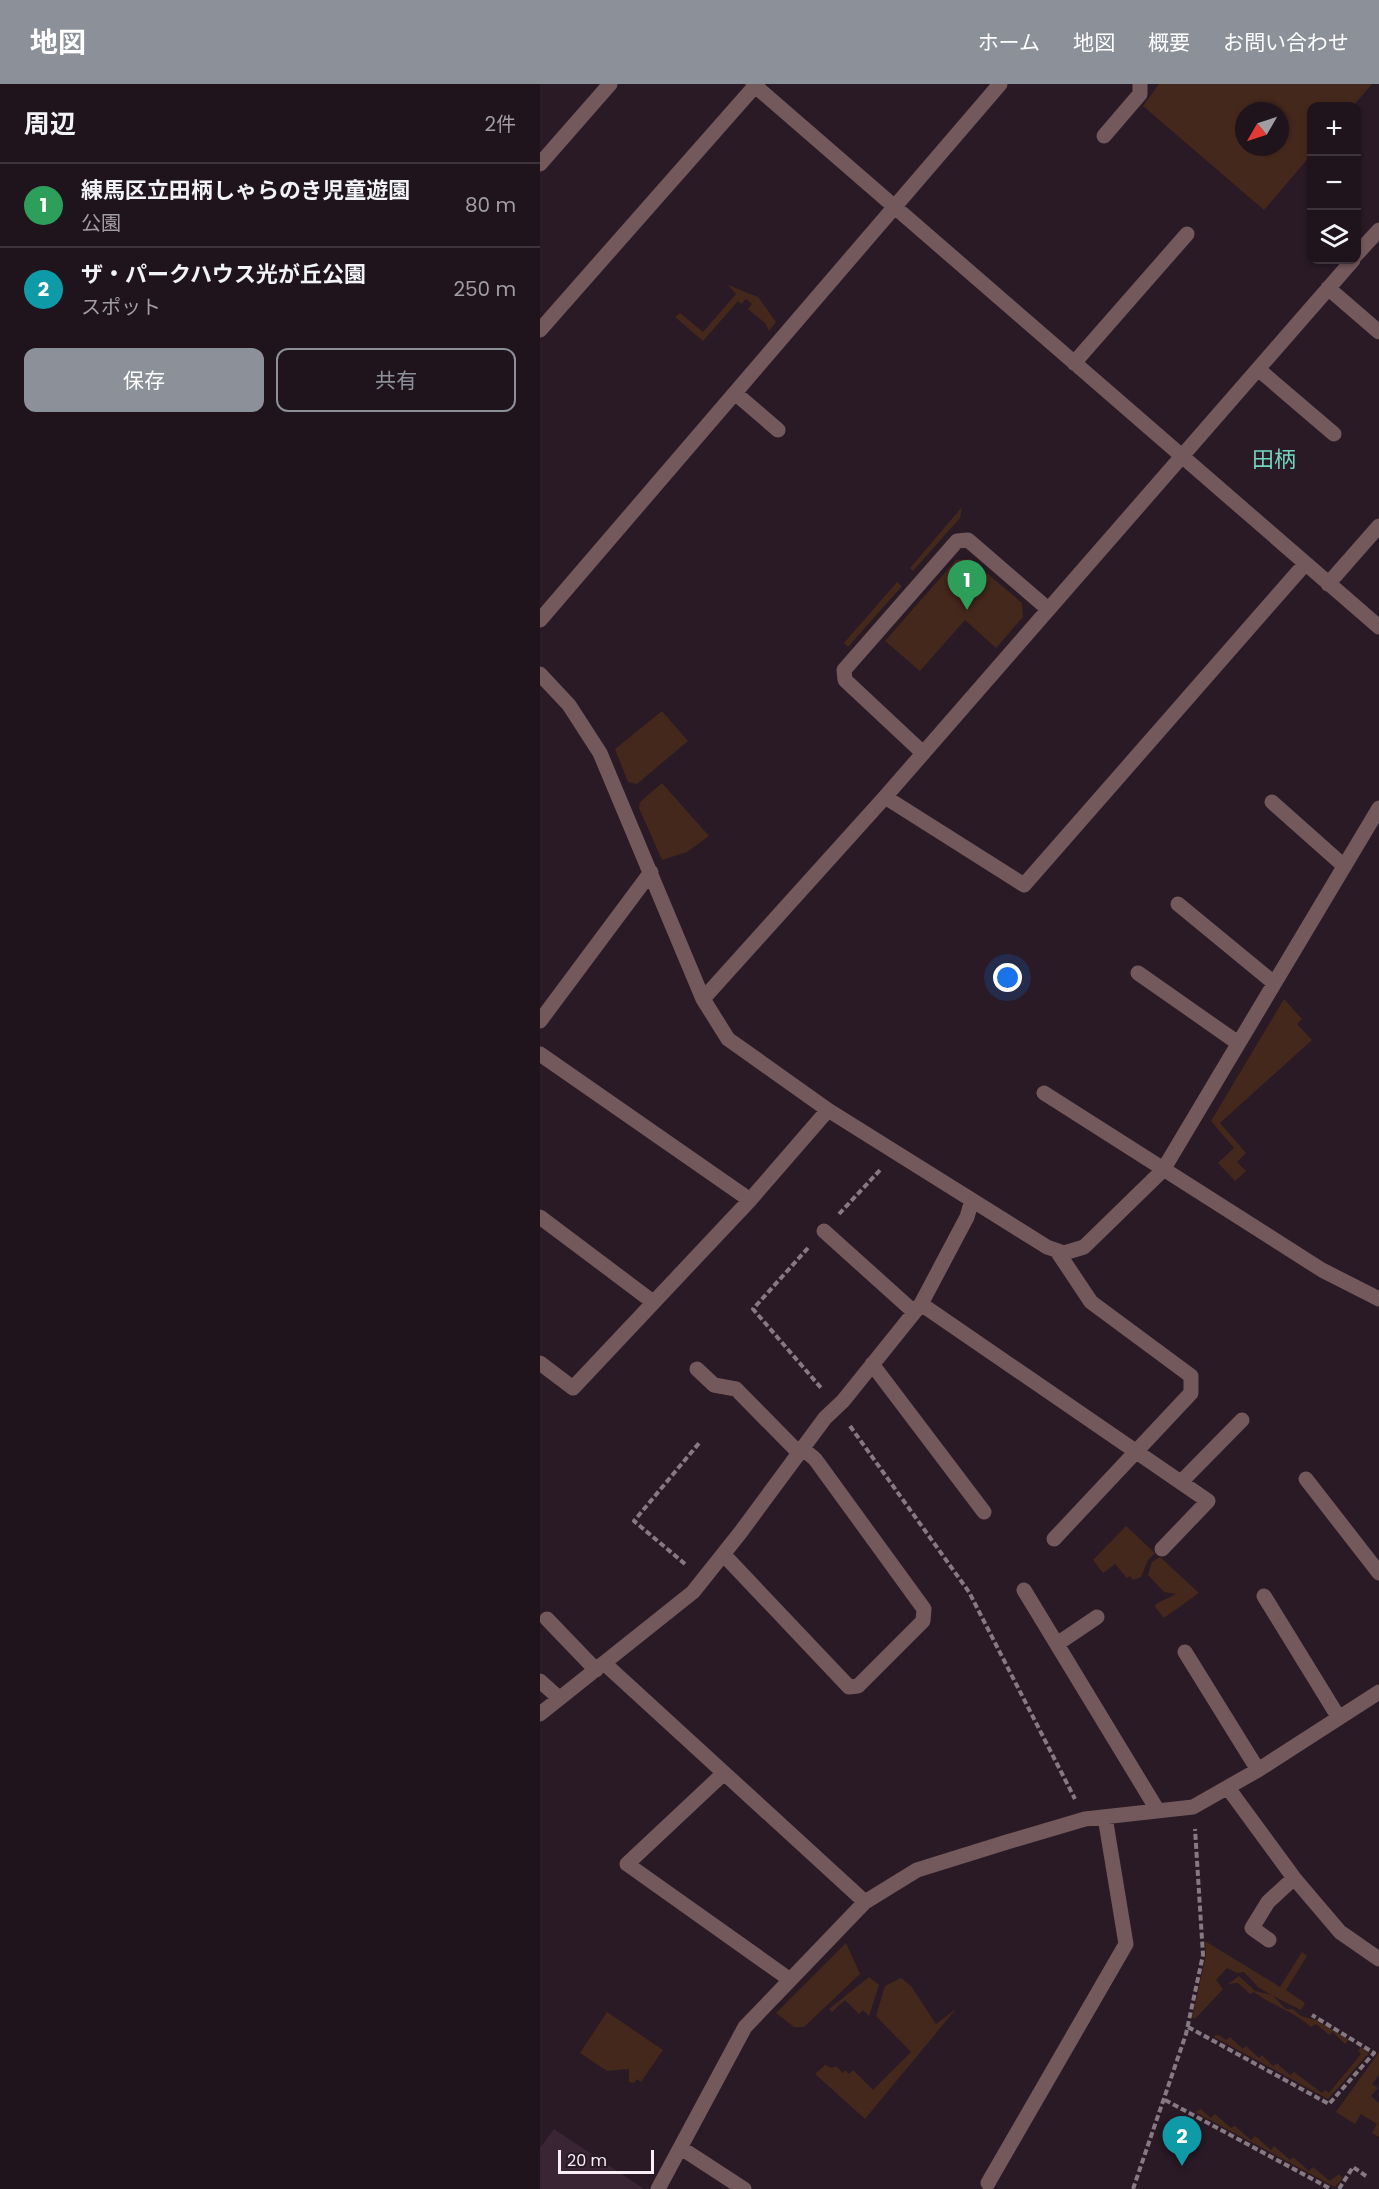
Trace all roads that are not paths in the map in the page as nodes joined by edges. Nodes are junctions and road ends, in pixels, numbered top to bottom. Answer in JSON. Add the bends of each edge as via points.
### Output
{"nodes":[{"id":1,"x":610,"y":84,"type":"edge"},
{"id":2,"x":1000,"y":84,"type":"edge"},
{"id":3,"x":1140,"y":84,"type":"edge"},
{"id":4,"x":754,"y":85,"type":"edge"},
{"id":5,"x":1104,"y":136,"type":"dead end"},
{"id":6,"x":540,"y":164,"type":"edge"},
{"id":7,"x":896,"y":206,"type":"junction"},
{"id":8,"x":1379,"y":230,"type":"edge"},
{"id":9,"x":1187,"y":234,"type":"dead end"},
{"id":10,"x":1361,"y":250,"type":"edge"},
{"id":11,"x":1349,"y":264,"type":"edge"},
{"id":12,"x":1328,"y":288,"type":"junction"},
{"id":13,"x":540,"y":330,"type":"edge"},
{"id":14,"x":1379,"y":332,"type":"edge"},
{"id":15,"x":1074,"y":363,"type":"junction"},
{"id":16,"x":1258,"y":369,"type":"junction"},
{"id":17,"x":735,"y":393,"type":"junction"},
{"id":18,"x":778,"y":430,"type":"dead end"},
{"id":19,"x":1334,"y":434,"type":"dead end"},
{"id":20,"x":1182,"y":457,"type":"junction"},
{"id":21,"x":1379,"y":526,"type":"edge"},
{"id":22,"x":1305,"y":564,"type":"junction"},
{"id":23,"x":1328,"y":584,"type":"junction"},
{"id":24,"x":1048,"y":609,"type":"junction"},
{"id":25,"x":540,"y":620,"type":"edge"},
{"id":26,"x":1379,"y":627,"type":"edge"},
{"id":27,"x":540,"y":674,"type":"edge"},
{"id":28,"x":923,"y":753,"type":"junction"},
{"id":29,"x":885,"y":797,"type":"junction"},
{"id":30,"x":1272,"y":802,"type":"dead end"},
{"id":31,"x":1379,"y":808,"type":"edge"},
{"id":32,"x":1344,"y":866,"type":"junction"},
{"id":33,"x":651,"y":872,"type":"junction"},
{"id":34,"x":1178,"y":904,"type":"dead end"},
{"id":35,"x":1138,"y":973,"type":"dead end"},
{"id":36,"x":1274,"y":983,"type":"junction"},
{"id":37,"x":704,"y":999,"type":"junction"},
{"id":38,"x":540,"y":1021,"type":"edge"},
{"id":39,"x":1238,"y":1043,"type":"junction"},
{"id":40,"x":540,"y":1054,"type":"edge"},
{"id":41,"x":1044,"y":1093,"type":"dead end"},
{"id":42,"x":828,"y":1110,"type":"junction"},
{"id":43,"x":1163,"y":1170,"type":"junction"},
{"id":44,"x":750,"y":1200,"type":"junction"},
{"id":45,"x":972,"y":1200,"type":"junction"},
{"id":46,"x":540,"y":1217,"type":"edge"},
{"id":47,"x":824,"y":1231,"type":"road end"},
{"id":48,"x":1057,"y":1251,"type":"junction"},
{"id":49,"x":1379,"y":1299,"type":"edge"},
{"id":50,"x":653,"y":1302,"type":"junction"},
{"id":51,"x":918,"y":1308,"type":"junction"},
{"id":52,"x":540,"y":1363,"type":"edge"},
{"id":53,"x":872,"y":1364,"type":"junction"},
{"id":54,"x":697,"y":1369,"type":"dead end"},
{"id":55,"x":1242,"y":1420,"type":"dead end"},
{"id":56,"x":801,"y":1451,"type":"junction"},
{"id":57,"x":1137,"y":1451,"type":"junction"},
{"id":58,"x":1306,"y":1479,"type":"dead end"},
{"id":59,"x":1181,"y":1482,"type":"junction"},
{"id":60,"x":984,"y":1512,"type":"dead end"},
{"id":61,"x":1054,"y":1539,"type":"dead end"},
{"id":62,"x":1162,"y":1549,"type":"dead end"},
{"id":63,"x":724,"y":1555,"type":"junction"},
{"id":64,"x":1379,"y":1573,"type":"edge"},
{"id":65,"x":1024,"y":1590,"type":"dead end"},
{"id":66,"x":1264,"y":1596,"type":"dead end"},
{"id":67,"x":1097,"y":1617,"type":"dead end"},
{"id":68,"x":547,"y":1619,"type":"dead end"},
{"id":69,"x":1057,"y":1644,"type":"junction"},
{"id":70,"x":1185,"y":1652,"type":"dead end"},
{"id":71,"x":600,"y":1666,"type":"junction"},
{"id":72,"x":540,"y":1681,"type":"edge"},
{"id":73,"x":1379,"y":1692,"type":"edge"},
{"id":74,"x":559,"y":1698,"type":"junction"},
{"id":75,"x":540,"y":1713,"type":"edge"},
{"id":76,"x":1339,"y":1718,"type":"junction"},
{"id":77,"x":1258,"y":1770,"type":"junction"},
{"id":78,"x":724,"y":1773,"type":"junction"},
{"id":79,"x":1228,"y":1788,"type":"junction"},
{"id":80,"x":1158,"y":1811,"type":"junction"},
{"id":81,"x":1105,"y":1817,"type":"junction"},
{"id":82,"x":1294,"y":1878,"type":"junction"},
{"id":83,"x":865,"y":1902,"type":"junction"},
{"id":84,"x":1269,"y":1940,"type":"dead end"},
{"id":85,"x":1379,"y":1959,"type":"edge"},
{"id":86,"x":789,"y":1980,"type":"junction"},
{"id":87,"x":681,"y":2148,"type":"junction"},
{"id":88,"x":988,"y":2183,"type":"dead end"},
{"id":89,"x":658,"y":2189,"type":"edge"},
{"id":90,"x":744,"y":2189,"type":"edge"}],
"edges":[{"from":1,"to":6,"type":"street"},
{"from":2,"to":7,"type":"street"},
{"from":3,"to":5,"type":"street","via":[[1140,94]]},
{"from":4,"to":7,"type":"street"},
{"from":4,"to":13,"type":"street"},
{"from":7,"to":15,"type":"street"},
{"from":7,"to":17,"type":"street"},
{"from":8,"to":10,"type":"street"},
{"from":9,"to":15,"type":"street"},
{"from":11,"to":12,"type":"street"},
{"from":12,"to":14,"type":"street"},
{"from":12,"to":16,"type":"street"},
{"from":15,"to":20,"type":"street"},
{"from":16,"to":19,"type":"street"},
{"from":16,"to":20,"type":"street"},
{"from":17,"to":18,"type":"street"},
{"from":17,"to":25,"type":"street"},
{"from":20,"to":22,"type":"street"},
{"from":20,"to":24,"type":"street"},
{"from":21,"to":23,"type":"street"},
{"from":22,"to":23,"type":"street"},
{"from":22,"to":29,"type":"street","via":[[1024,885]]},
{"from":23,"to":26,"type":"street"},
{"from":24,"to":28,"type":"street"},
{"from":24,"to":28,"type":"street","via":[[963,539],[844,670],[846,680]]},
{"from":27,"to":33,"type":"street","via":[[569,705],[600,753]]},
{"from":28,"to":29,"type":"street"},
{"from":29,"to":37,"type":"street"},
{"from":30,"to":32,"type":"street"},
{"from":31,"to":32,"type":"street"},
{"from":32,"to":36,"type":"street"},
{"from":33,"to":37,"type":"street"},
{"from":33,"to":38,"type":"street"},
{"from":34,"to":36,"type":"street"},
{"from":35,"to":39,"type":"street"},
{"from":36,"to":39,"type":"street"},
{"from":37,"to":42,"type":"street","via":[[728,1039]]},
{"from":39,"to":43,"type":"street"},
{"from":40,"to":44,"type":"street"},
{"from":41,"to":43,"type":"street"},
{"from":42,"to":44,"type":"street"},
{"from":42,"to":45,"type":"street"},
{"from":43,"to":48,"type":"street","via":[[1084,1247]]},
{"from":43,"to":49,"type":"street","via":[[1322,1270]]},
{"from":44,"to":50,"type":"street"},
{"from":45,"to":48,"type":"street"},
{"from":45,"to":51,"type":"street","via":[[967,1217]]},
{"from":46,"to":50,"type":"street"},
{"from":47,"to":51,"type":"street"},
{"from":48,"to":57,"type":"street","via":[[1091,1302],[1191,1376],[1191,1393]]},
{"from":50,"to":52,"type":"street","via":[[573,1388]]},
{"from":51,"to":53,"type":"street"},
{"from":51,"to":57,"type":"street"},
{"from":53,"to":56,"type":"street"},
{"from":53,"to":60,"type":"street"},
{"from":54,"to":56,"type":"street","via":[[714,1385],[736,1389]]},
{"from":55,"to":59,"type":"street"},
{"from":56,"to":63,"type":"street"},
{"from":56,"to":63,"type":"street","via":[[815,1459],[924,1609],[923,1621],[858,1686],[849,1687]]},
{"from":57,"to":59,"type":"street"},
{"from":57,"to":61,"type":"street"},
{"from":58,"to":64,"type":"street"},
{"from":59,"to":62,"type":"street","via":[[1208,1501]]},
{"from":63,"to":71,"type":"street","via":[[704,1580]]},
{"from":65,"to":69,"type":"street"},
{"from":66,"to":76,"type":"street"},
{"from":67,"to":69,"type":"street"},
{"from":68,"to":71,"type":"street"},
{"from":69,"to":80,"type":"street"},
{"from":70,"to":77,"type":"street"},
{"from":71,"to":74,"type":"street"},
{"from":71,"to":78,"type":"street"},
{"from":72,"to":74,"type":"street"},
{"from":73,"to":76,"type":"street"},
{"from":74,"to":75,"type":"street"},
{"from":76,"to":77,"type":"street"},
{"from":77,"to":79,"type":"street"},
{"from":78,"to":83,"type":"street"},
{"from":78,"to":86,"type":"street","via":[[627,1864]]},
{"from":79,"to":80,"type":"street","via":[[1193,1807]]},
{"from":79,"to":82,"type":"street"},
{"from":80,"to":81,"type":"street"},
{"from":81,"to":83,"type":"street","via":[[1085,1819],[933,1864]]},
{"from":81,"to":88,"type":"street","via":[[1126,1944]]},
{"from":82,"to":84,"type":"street","via":[[1268,1902],[1252,1928]]},
{"from":82,"to":85,"type":"street","via":[[1340,1932]]},
{"from":83,"to":86,"type":"street"},
{"from":86,"to":87,"type":"street","via":[[735,2041]]},
{"from":87,"to":89,"type":"street"},
{"from":87,"to":90,"type":"street"}]}
